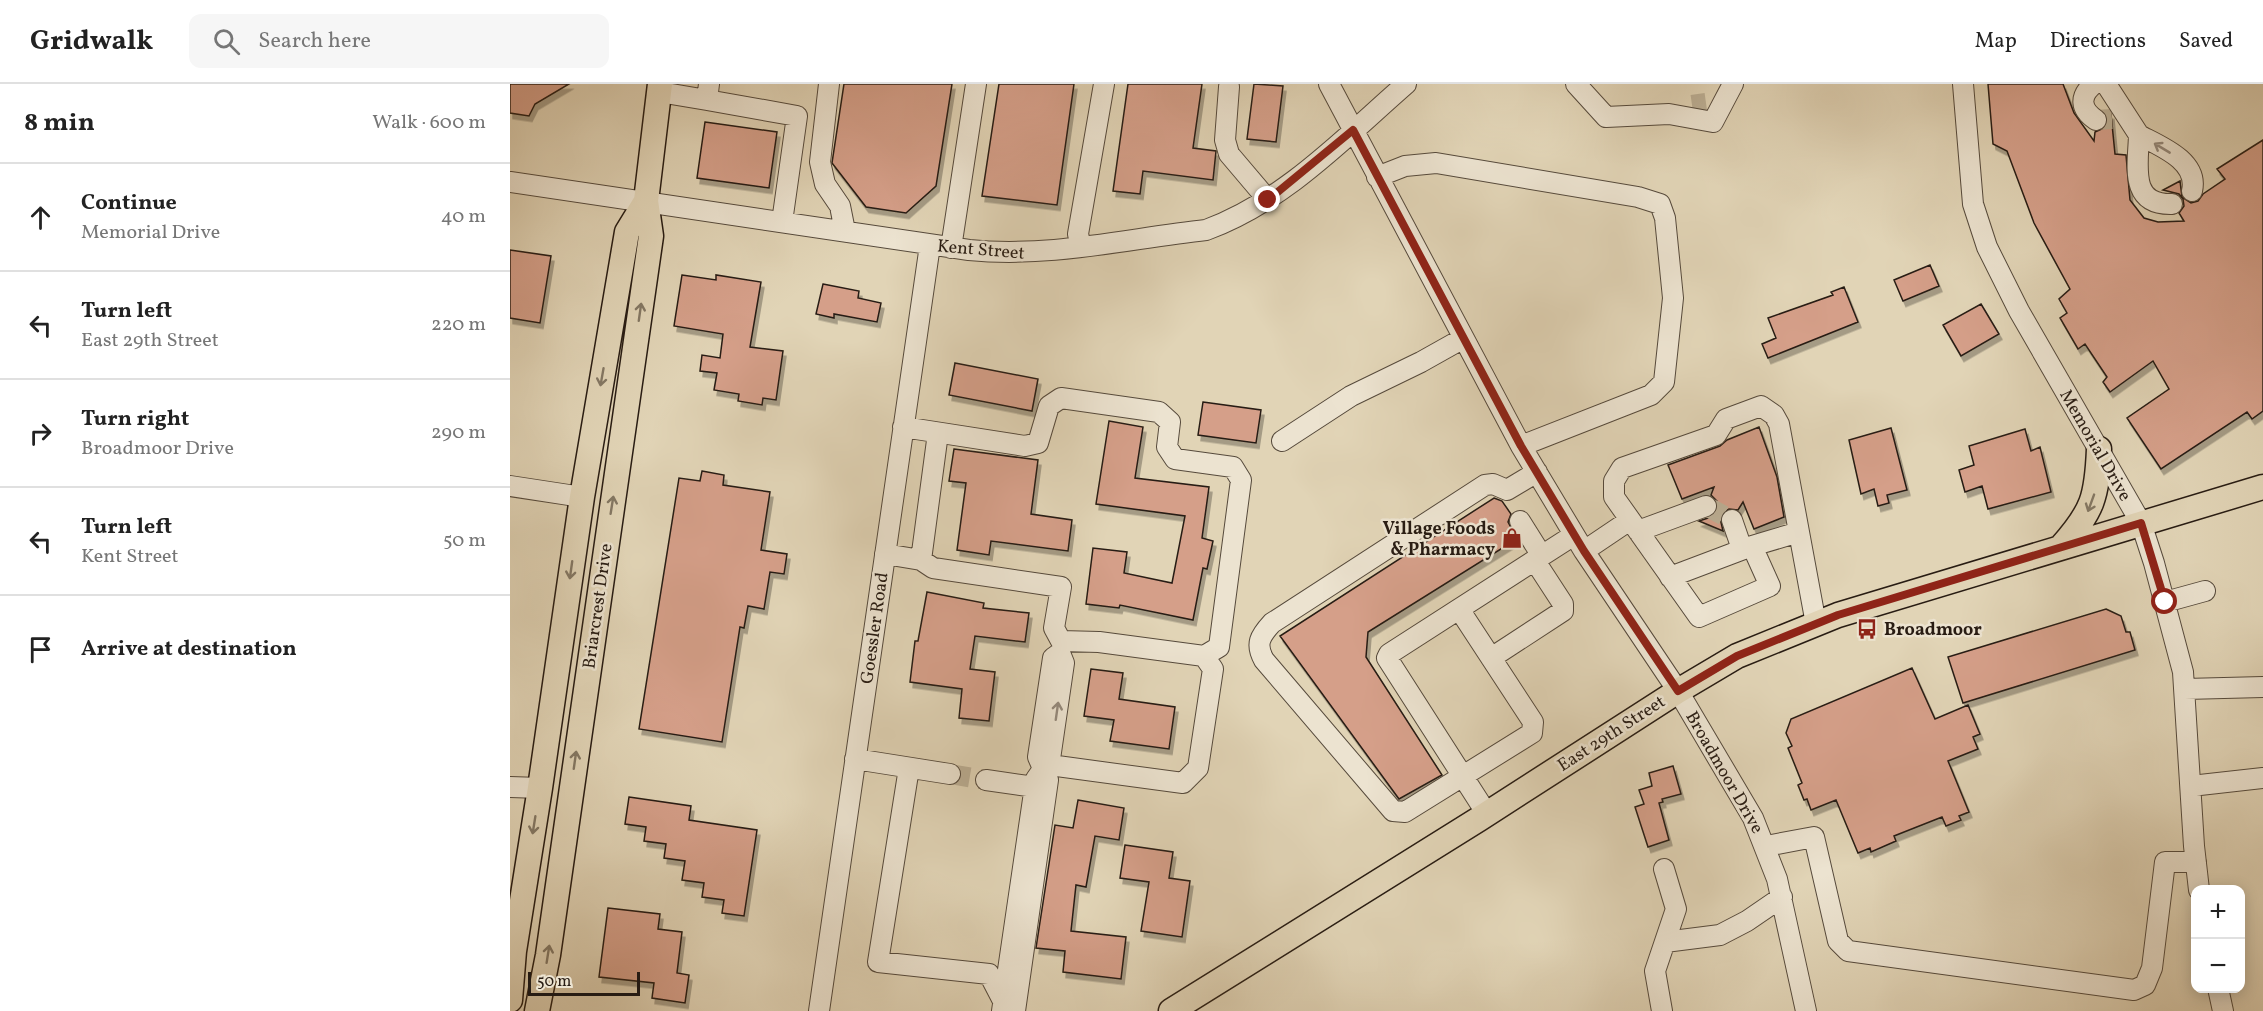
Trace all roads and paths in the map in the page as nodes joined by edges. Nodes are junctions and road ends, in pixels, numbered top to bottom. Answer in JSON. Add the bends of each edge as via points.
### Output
{"nodes":[{"id":1,"x":829,"y":84,"type":"edge"},
{"id":2,"x":976,"y":84,"type":"edge"},
{"id":3,"x":1104,"y":84,"type":"edge"},
{"id":4,"x":1329,"y":84,"type":"edge"},
{"id":5,"x":1406,"y":84,"type":"edge"},
{"id":6,"x":1576,"y":84,"type":"edge"},
{"id":7,"x":1733,"y":84,"type":"edge"},
{"id":8,"x":1963,"y":84,"type":"edge"},
{"id":9,"x":2094,"y":84,"type":"edge"},
{"id":10,"x":2106,"y":84,"type":"edge"},
{"id":11,"x":1229,"y":87,"type":"dead end"},
{"id":12,"x":660,"y":88,"type":"edge"},
{"id":13,"x":708,"y":92,"type":"edge"},
{"id":14,"x":1707,"y":104,"type":"junction"},
{"id":15,"x":1669,"y":114,"type":"junction"},
{"id":16,"x":797,"y":116,"type":"junction"},
{"id":17,"x":2111,"y":117,"type":"junction"},
{"id":18,"x":824,"y":118,"type":"junction"},
{"id":19,"x":1353,"y":130,"type":"junction"},
{"id":20,"x":2139,"y":135,"type":"junction"},
{"id":21,"x":1377,"y":177,"type":"junction"},
{"id":22,"x":510,"y":182,"type":"edge"},
{"id":23,"x":2192,"y":191,"type":"dead end"},
{"id":24,"x":1268,"y":200,"type":"junction"},
{"id":25,"x":646,"y":201,"type":"junction"},
{"id":26,"x":2172,"y":204,"type":"dead end"},
{"id":27,"x":782,"y":222,"type":"junction"},
{"id":28,"x":845,"y":231,"type":"junction"},
{"id":29,"x":930,"y":245,"type":"junction"},
{"id":30,"x":1081,"y":247,"type":"junction"},
{"id":31,"x":951,"y":248,"type":"junction"},
{"id":32,"x":1462,"y":339,"type":"junction"},
{"id":33,"x":903,"y":427,"type":"junction"},
{"id":34,"x":938,"y":433,"type":"junction"},
{"id":35,"x":1282,"y":441,"type":"dead end"},
{"id":36,"x":1521,"y":446,"type":"junction"},
{"id":37,"x":2099,"y":449,"type":"junction"},
{"id":38,"x":1537,"y":472,"type":"junction"},
{"id":39,"x":510,"y":486,"type":"edge"},
{"id":40,"x":2263,"y":487,"type":"edge"},
{"id":41,"x":1508,"y":490,"type":"junction"},
{"id":42,"x":582,"y":497,"type":"junction"},
{"id":43,"x":1706,"y":506,"type":"tunnel mouth"},
{"id":44,"x":1732,"y":520,"type":"tunnel mouth"},
{"id":45,"x":2141,"y":523,"type":"junction"},
{"id":46,"x":1634,"y":525,"type":"junction"},
{"id":47,"x":1799,"y":532,"type":"junction"},
{"id":48,"x":1579,"y":543,"type":"junction"},
{"id":49,"x":2061,"y":547,"type":"junction"},
{"id":50,"x":1747,"y":548,"type":"junction"},
{"id":51,"x":885,"y":554,"type":"junction"},
{"id":52,"x":1539,"y":558,"type":"junction"},
{"id":53,"x":921,"y":560,"type":"junction"},
{"id":54,"x":1671,"y":577,"type":"junction"},
{"id":55,"x":2205,"y":591,"type":"dead end"},
{"id":56,"x":2165,"y":602,"type":"junction"},
{"id":57,"x":1459,"y":609,"type":"junction"},
{"id":58,"x":1816,"y":624,"type":"junction"},
{"id":59,"x":1060,"y":646,"type":"junction"},
{"id":60,"x":1204,"y":656,"type":"junction"},
{"id":61,"x":1491,"y":658,"type":"junction"},
{"id":62,"x":2263,"y":687,"type":"edge"},
{"id":63,"x":2185,"y":689,"type":"junction"},
{"id":64,"x":1678,"y":691,"type":"junction"},
{"id":65,"x":855,"y":759,"type":"junction"},
{"id":66,"x":1044,"y":767,"type":"junction"},
{"id":67,"x":909,"y":768,"type":"junction"},
{"id":68,"x":950,"y":774,"type":"tunnel mouth"},
{"id":69,"x":1463,"y":777,"type":"junction"},
{"id":70,"x":2263,"y":778,"type":"edge"},
{"id":71,"x":986,"y":780,"type":"tunnel mouth"},
{"id":72,"x":2191,"y":786,"type":"junction"},
{"id":73,"x":510,"y":787,"type":"edge"},
{"id":74,"x":1035,"y":787,"type":"junction"},
{"id":75,"x":540,"y":788,"type":"junction"},
{"id":76,"x":571,"y":790,"type":"junction"},
{"id":77,"x":1486,"y":814,"type":"junction"},
{"id":78,"x":1766,"y":846,"type":"junction"},
{"id":79,"x":2196,"y":862,"type":"junction"},
{"id":80,"x":1664,"y":869,"type":"dead end"},
{"id":81,"x":2198,"y":885,"type":"edge"},
{"id":82,"x":1782,"y":897,"type":"junction"},
{"id":83,"x":1665,"y":942,"type":"junction"},
{"id":84,"x":512,"y":951,"type":"edge"},
{"id":85,"x":2219,"y":993,"type":"edge"},
{"id":86,"x":510,"y":1000,"type":"edge"},
{"id":87,"x":1007,"y":1008,"type":"edge"},
{"id":88,"x":537,"y":1011,"type":"edge"},
{"id":89,"x":819,"y":1011,"type":"edge"},
{"id":90,"x":1171,"y":1011,"type":"edge"},
{"id":91,"x":1662,"y":1011,"type":"edge"},
{"id":92,"x":1806,"y":1011,"type":"edge"},
{"id":93,"x":2223,"y":1011,"type":"edge"}],
"edges":[{"from":1,"to":18,"type":"street"},
{"from":2,"to":31,"type":"street"},
{"from":3,"to":30,"type":"street","via":[[1078,234]]},
{"from":4,"to":19,"type":"street","name":"Broadmoor Drive"},
{"from":5,"to":19,"type":"street","name":"Kent Street"},
{"from":6,"to":15,"type":"street","via":[[1606,117]]},
{"from":7,"to":14,"type":"street"},
{"from":8,"to":37,"type":"street","name":"Memorial Drive","via":[[1973,204],[1987,247],[2019,311]]},
{"from":9,"to":17,"type":"street","via":[[2084,92],[2083,107]]},
{"from":10,"to":17,"type":"street"},
{"from":11,"to":24,"type":"street","via":[[1225,140],[1229,154]]},
{"from":12,"to":13,"type":"street"},
{"from":12,"to":25,"type":"main road","name":"Briarcrest Drive"},
{"from":13,"to":16,"type":"street"},
{"from":14,"to":15,"type":"street"},
{"from":14,"to":15,"type":"street","via":[[1713,122]]},
{"from":16,"to":18,"type":"street"},
{"from":16,"to":27,"type":"street"},
{"from":17,"to":20,"type":"street"},
{"from":18,"to":28,"type":"street","via":[[820,162],[825,184],[840,207]]},
{"from":19,"to":21,"type":"street","name":"Broadmoor Drive"},
{"from":19,"to":24,"type":"street","name":"Kent Street"},
{"from":23,"to":20,"type":"street","one_way":true,"via":[[2194,183],[2185,163]]},
{"from":20,"to":26,"type":"street","via":[[2140,189],[2158,204]]},
{"from":21,"to":32,"type":"street","name":"Broadmoor Drive"},
{"from":21,"to":36,"type":"street","via":[[1405,166],[1436,164],[1638,197],[1660,204],[1665,218],[1673,298],[1664,382],[1651,396]]},
{"from":22,"to":25,"type":"street","name":"Kent Street"},
{"from":24,"to":30,"type":"street","name":"Kent Street","via":[[1206,230]]},
{"from":25,"to":27,"type":"street","name":"Kent Street"},
{"from":25,"to":42,"type":"main road","name":"Briarcrest Drive","one_way":true,"via":[[627,232]]},
{"from":76,"to":25,"type":"main road","name":"Briarcrest Drive","one_way":true,"via":[[651,236]]},
{"from":27,"to":28,"type":"street","name":"Kent Street"},
{"from":28,"to":29,"type":"street","name":"Kent Street"},
{"from":29,"to":31,"type":"street","name":"Kent Street"},
{"from":29,"to":33,"type":"street","name":"Goessler Road"},
{"from":30,"to":31,"type":"street","name":"Kent Street","via":[[1010,254]]},
{"from":32,"to":35,"type":"street","via":[[1351,396]]},
{"from":32,"to":36,"type":"street","name":"Broadmoor Drive"},
{"from":33,"to":34,"type":"street"},
{"from":33,"to":51,"type":"street","name":"Goessler Road"},
{"from":34,"to":53,"type":"street"},
{"from":34,"to":60,"type":"street","via":[[1025,446],[1038,443],[1049,406],[1061,398],[1159,412],[1170,422],[1167,447],[1175,459],[1233,466],[1241,480],[1219,646]]},
{"from":36,"to":38,"type":"street","name":"Broadmoor Drive"},
{"from":37,"to":45,"type":"street","name":"Memorial Drive"},
{"from":37,"to":49,"type":"main road","one_way":true,"via":[[2097,485],[2091,504],[2084,520]]},
{"from":38,"to":41,"type":"street"},
{"from":38,"to":48,"type":"street","name":"Broadmoor Drive"},
{"from":39,"to":42,"type":"street"},
{"from":40,"to":45,"type":"main road","name":"East 29th Street"},
{"from":41,"to":52,"type":"street"},
{"from":41,"to":69,"type":"street","via":[[1485,485],[1272,624],[1258,641],[1264,660],[1393,811],[1405,812]]},
{"from":42,"to":75,"type":"main road","name":"Briarcrest Drive","one_way":true},
{"from":43,"to":46,"type":"street"},
{"from":44,"to":50,"type":"street"},
{"from":45,"to":49,"type":"main road","name":"East 29th Street"},
{"from":45,"to":56,"type":"street","name":"Memorial Drive"},
{"from":46,"to":47,"type":"street","via":[[1614,496],[1614,481],[1622,468],[1716,435],[1726,418],[1761,406],[1779,424]]},
{"from":46,"to":48,"type":"street"},
{"from":46,"to":54,"type":"street"},
{"from":47,"to":50,"type":"street"},
{"from":47,"to":58,"type":"street"},
{"from":48,"to":52,"type":"street"},
{"from":48,"to":64,"type":"street","name":"Broadmoor Drive"},
{"from":49,"to":58,"type":"main road","name":"East 29th Street"},
{"from":50,"to":54,"type":"street"},
{"from":50,"to":54,"type":"street","via":[[1770,586],[1698,616]]},
{"from":51,"to":53,"type":"street"},
{"from":51,"to":65,"type":"street","name":"Goessler Road"},
{"from":52,"to":57,"type":"street"},
{"from":52,"to":61,"type":"street","via":[[1563,611]]},
{"from":53,"to":59,"type":"street","via":[[933,568],[1061,587],[1054,628]]},
{"from":55,"to":56,"type":"street"},
{"from":56,"to":63,"type":"street","name":"Memorial Drive"},
{"from":57,"to":61,"type":"street"},
{"from":57,"to":69,"type":"street","via":[[1387,658]]},
{"from":58,"to":64,"type":"main road","name":"East 29th Street","via":[[1737,656]]},
{"from":59,"to":60,"type":"street","via":[[1099,642]]},
{"from":59,"to":66,"type":"street","via":[[1063,674],[1050,759]]},
{"from":60,"to":66,"type":"street","via":[[1213,669],[1198,768],[1183,783]]},
{"from":61,"to":69,"type":"street","via":[[1534,727],[1532,733]]},
{"from":62,"to":63,"type":"street"},
{"from":63,"to":72,"type":"street","name":"Memorial Drive"},
{"from":64,"to":77,"type":"main road","name":"East 29th Street"},
{"from":64,"to":78,"type":"street","name":"Broadmoor Drive"},
{"from":65,"to":67,"type":"street"},
{"from":65,"to":89,"type":"street","name":"Goessler Road"},
{"from":66,"to":74,"type":"street"},
{"from":66,"to":87,"type":"street","via":[[1048,780]]},
{"from":67,"to":68,"type":"street"},
{"from":67,"to":87,"type":"street","via":[[878,962],[988,974]]},
{"from":69,"to":77,"type":"street"},
{"from":70,"to":72,"type":"street"},
{"from":71,"to":74,"type":"street"},
{"from":72,"to":79,"type":"street","name":"Memorial Drive"},
{"from":73,"to":75,"type":"street"},
{"from":74,"to":87,"type":"street"},
{"from":75,"to":76,"type":"main road"},
{"from":75,"to":84,"type":"main road","name":"Briarcrest Drive","one_way":true},
{"from":88,"to":76,"type":"main road","name":"Briarcrest Drive","one_way":true},
{"from":77,"to":90,"type":"main road","name":"East 29th Street"},
{"from":78,"to":79,"type":"street","via":[[1814,837],[1838,941],[1848,951],[2134,990],[2145,986],[2152,968],[2165,862]]},
{"from":78,"to":82,"type":"street","name":"Broadmoor Drive"},
{"from":79,"to":81,"type":"street","name":"Memorial Drive"},
{"from":80,"to":83,"type":"street","via":[[1676,909]]},
{"from":82,"to":83,"type":"street","via":[[1720,935]]},
{"from":82,"to":92,"type":"street","name":"Broadmoor Drive"},
{"from":83,"to":91,"type":"street","via":[[1655,971]]},
{"from":84,"to":86,"type":"main road","name":"Briarcrest Drive"},
{"from":85,"to":93,"type":"street"}]}
